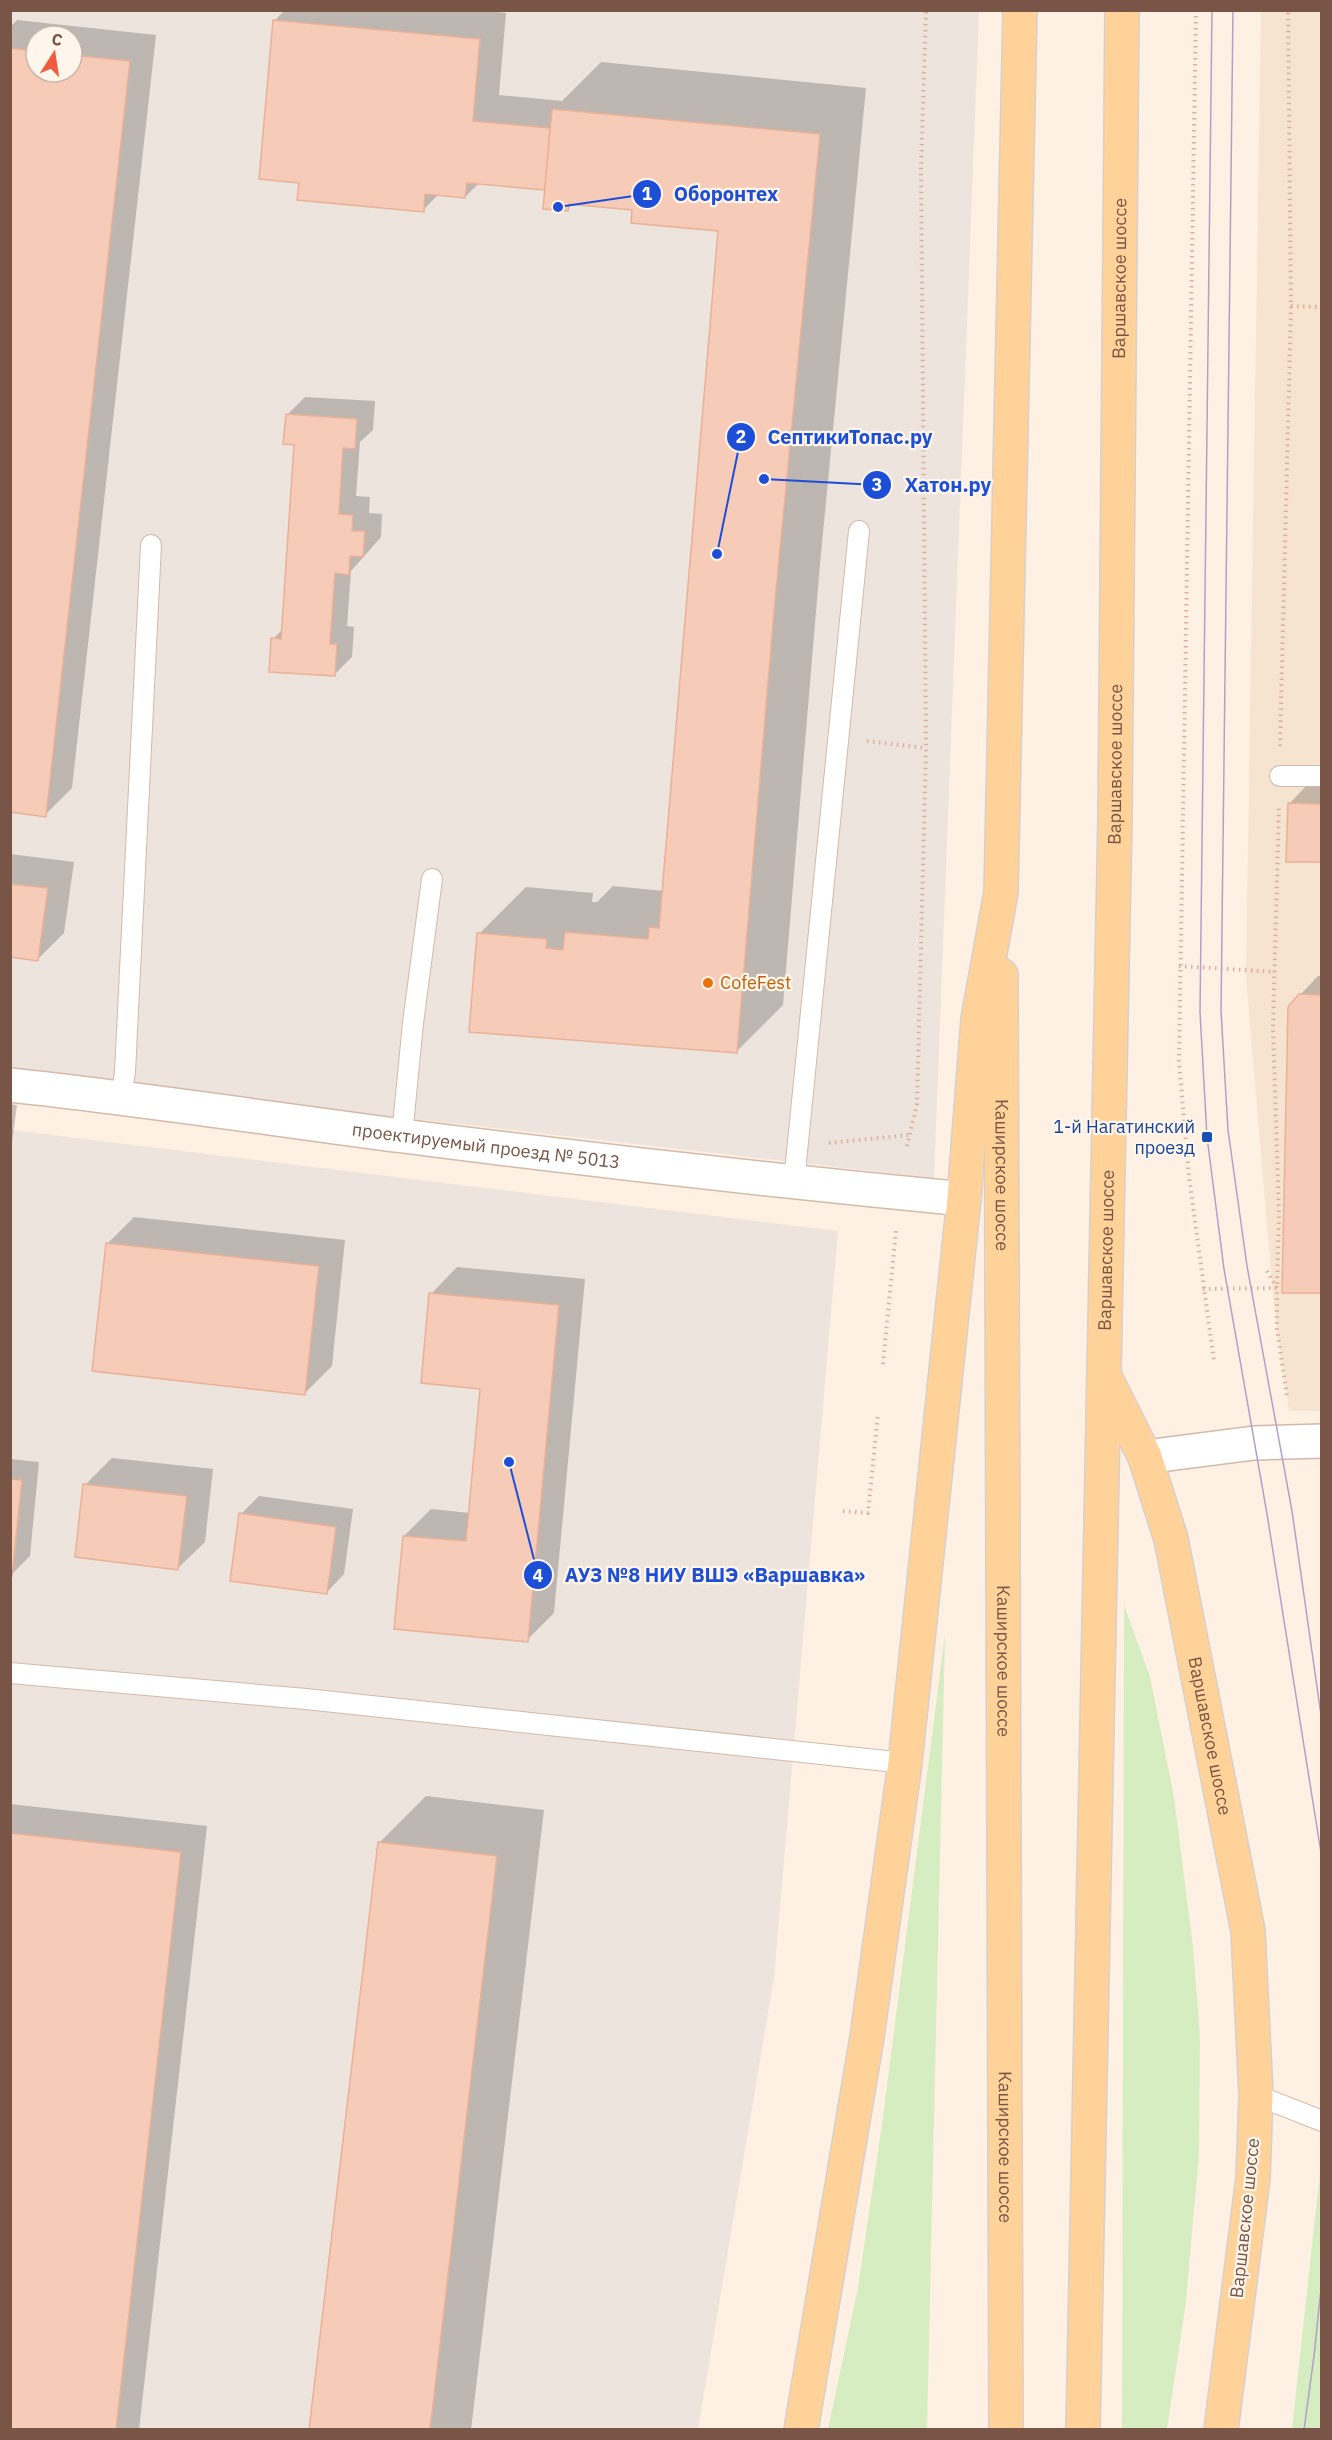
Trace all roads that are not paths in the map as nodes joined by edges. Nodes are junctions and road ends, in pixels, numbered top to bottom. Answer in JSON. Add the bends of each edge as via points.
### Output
{"nodes":[{"id":1,"x":1020,"y":10,"type":"edge"},
{"id":2,"x":1122,"y":10,"type":"edge"},
{"id":3,"x":859,"y":531,"type":"dead end"},
{"id":4,"x":151,"y":544,"type":"dead end"},
{"id":5,"x":1280,"y":776,"type":"road end"},
{"id":6,"x":1322,"y":776,"type":"edge"},
{"id":7,"x":432,"y":879,"type":"dead end"},
{"id":8,"x":1001,"y":892,"type":"junction"},
{"id":9,"x":10,"y":1085,"type":"edge"},
{"id":10,"x":121,"y":1097,"type":"junction"},
{"id":11,"x":402,"y":1136,"type":"junction"},
{"id":12,"x":794,"y":1182,"type":"junction"},
{"id":13,"x":964,"y":1199,"type":"junction"},
{"id":14,"x":1104,"y":1375,"type":"junction"},
{"id":15,"x":1322,"y":1441,"type":"edge"},
{"id":16,"x":1145,"y":1457,"type":"junction"},
{"id":17,"x":10,"y":1672,"type":"edge"},
{"id":18,"x":905,"y":1763,"type":"junction"},
{"id":19,"x":1256,"y":2095,"type":"junction"},
{"id":20,"x":1322,"y":2121,"type":"edge"},
{"id":21,"x":801,"y":2430,"type":"edge"},
{"id":22,"x":1006,"y":2430,"type":"edge"},
{"id":23,"x":1083,"y":2430,"type":"edge"},
{"id":24,"x":1221,"y":2430,"type":"edge"}],
"edges":[{"from":1,"to":8,"type":"main road"},
{"from":2,"to":14,"type":"main road","name":"Варшавское шоссе","via":[[1115,817]]},
{"from":3,"to":12,"type":"lane"},
{"from":4,"to":10,"type":"lane"},
{"from":5,"to":6,"type":"lane"},
{"from":7,"to":11,"type":"lane"},
{"from":8,"to":13,"type":"main road","via":[[978,1020]]},
{"from":8,"to":22,"type":"main road","name":"Каширское шоссе"},
{"from":9,"to":10,"type":"street","name":"проектируемый проезд № 5013"},
{"from":10,"to":11,"type":"street","name":"проектируемый проезд № 5013"},
{"from":11,"to":12,"type":"street","name":"проектируемый проезд № 5013"},
{"from":12,"to":13,"type":"street","name":"проектируемый проезд № 5013"},
{"from":13,"to":18,"type":"main road"},
{"from":14,"to":16,"type":"main road","name":"Варшавское шоссе"},
{"from":14,"to":23,"type":"main road"},
{"from":15,"to":16,"type":"street","via":[[1254,1443]]},
{"from":16,"to":19,"type":"main road","name":"Варшавское шоссе","via":[[1171,1539],[1248,1931]]},
{"from":17,"to":18,"type":"lane","via":[[352,1703]]},
{"from":18,"to":21,"type":"main road","via":[[867,2037]]},
{"from":19,"to":20,"type":"lane"},
{"from":19,"to":24,"type":"main road","name":"Варшавское шоссе","via":[[1253,2178]]}]}
